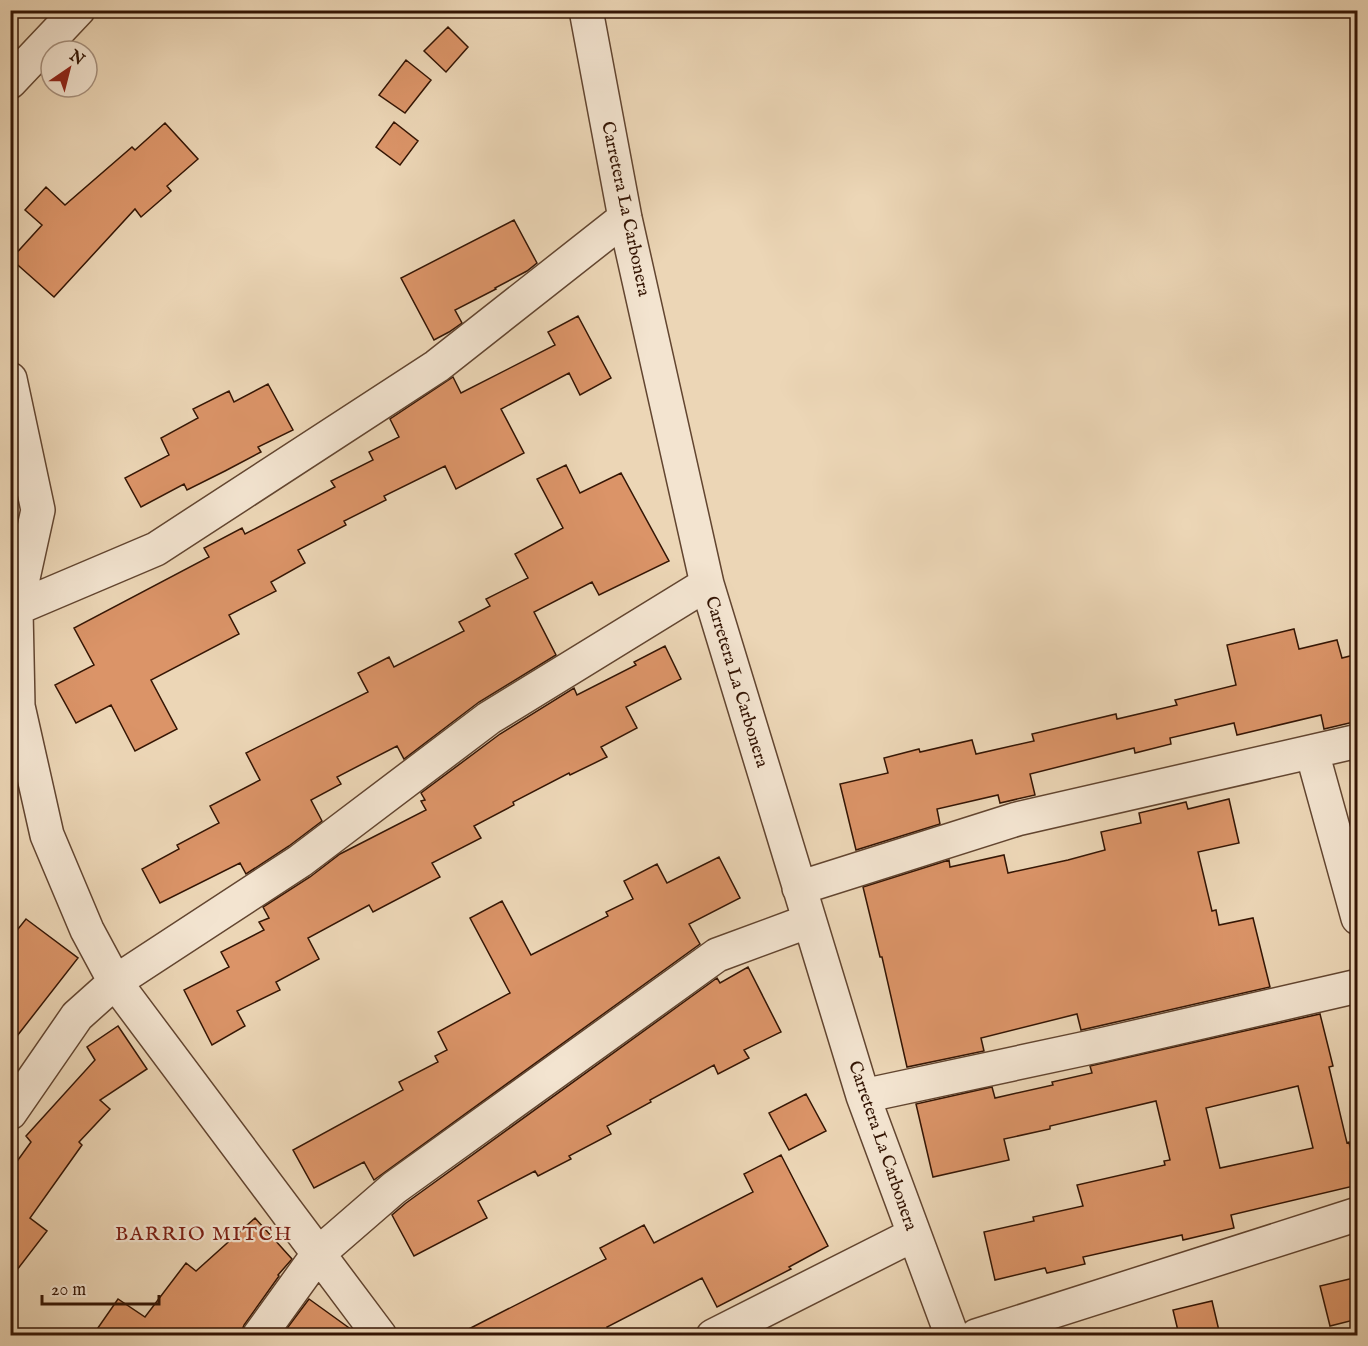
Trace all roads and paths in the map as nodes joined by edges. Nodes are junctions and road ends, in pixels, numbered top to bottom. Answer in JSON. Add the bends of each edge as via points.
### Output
{"nodes":[{"id":1,"x":78,"y":10,"type":"edge"},
{"id":2,"x":586,"y":10,"type":"edge"},
{"id":3,"x":10,"y":82,"type":"edge"},
{"id":4,"x":625,"y":218,"type":"junction"},
{"id":5,"x":10,"y":379,"type":"edge"},
{"id":6,"x":707,"y":584,"type":"junction"},
{"id":7,"x":13,"y":610,"type":"edge"},
{"id":8,"x":1358,"y":741,"type":"edge"},
{"id":9,"x":1312,"y":752,"type":"junction"},
{"id":10,"x":799,"y":888,"type":"junction"},
{"id":11,"x":1358,"y":918,"type":"edge"},
{"id":12,"x":809,"y":921,"type":"junction"},
{"id":13,"x":116,"y":982,"type":"junction"},
{"id":14,"x":1358,"y":986,"type":"edge"},
{"id":15,"x":863,"y":1096,"type":"junction"},
{"id":16,"x":10,"y":1113,"type":"edge"},
{"id":17,"x":1358,"y":1214,"type":"edge"},
{"id":18,"x":913,"y":1234,"type":"junction"},
{"id":19,"x":318,"y":1253,"type":"junction"},
{"id":20,"x":259,"y":1335,"type":"edge"},
{"id":21,"x":380,"y":1335,"type":"edge"},
{"id":22,"x":712,"y":1335,"type":"edge"},
{"id":23,"x":952,"y":1335,"type":"edge"},
{"id":24,"x":975,"y":1335,"type":"edge"}],
"edges":[{"from":1,"to":3,"type":"street"},
{"from":2,"to":4,"type":"street","name":"Carretera La Carbonera"},
{"from":4,"to":6,"type":"street","name":"Carretera La Carbonera"},
{"from":4,"to":7,"type":"street","via":[[436,366],[156,549]]},
{"from":5,"to":7,"type":"street","via":[[38,510]]},
{"from":6,"to":10,"type":"street","name":"Carretera La Carbonera"},
{"from":6,"to":13,"type":"street","via":[[489,718],[300,861]]},
{"from":7,"to":13,"type":"street","via":[[18,706],[47,835],[87,930]]},
{"from":8,"to":9,"type":"street"},
{"from":9,"to":10,"type":"street","via":[[1017,819]]},
{"from":9,"to":11,"type":"street"},
{"from":10,"to":12,"type":"street","name":"Carretera La Carbonera"},
{"from":12,"to":15,"type":"street","name":"Carretera La Carbonera"},
{"from":12,"to":19,"type":"street","via":[[717,955],[394,1188]]},
{"from":13,"to":16,"type":"street","via":[[77,1016]]},
{"from":13,"to":19,"type":"street"},
{"from":14,"to":15,"type":"street"},
{"from":15,"to":18,"type":"street","name":"Carretera La Carbonera"},
{"from":17,"to":24,"type":"street"},
{"from":18,"to":22,"type":"street"},
{"from":18,"to":23,"type":"street","name":"Carretera La Carbonera"},
{"from":19,"to":20,"type":"street"},
{"from":19,"to":21,"type":"street"}]}
